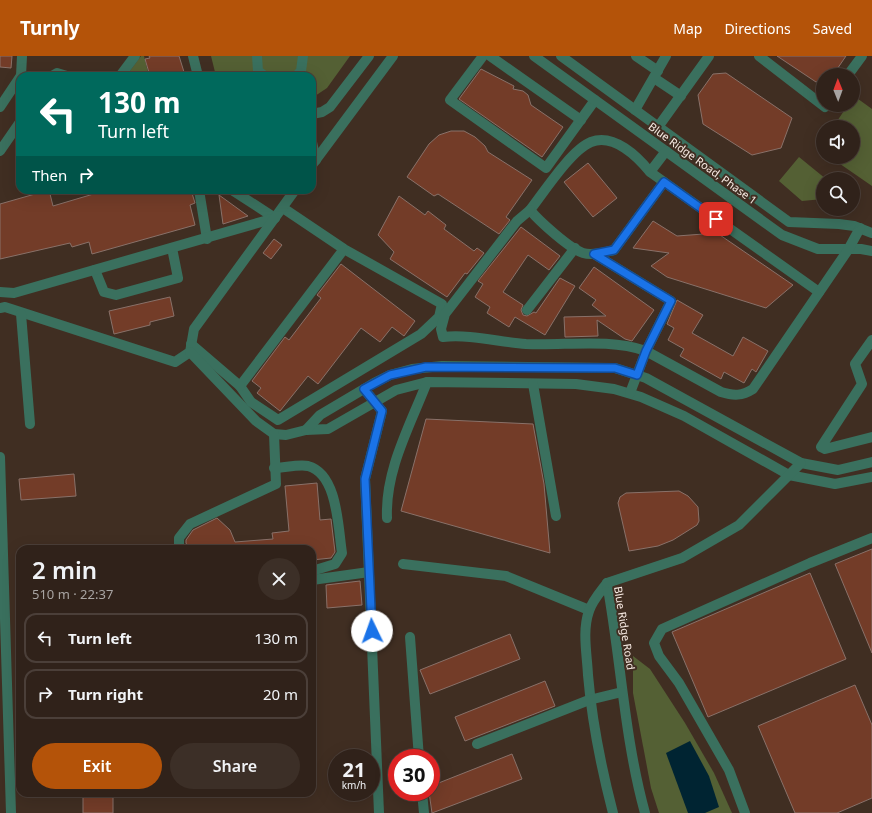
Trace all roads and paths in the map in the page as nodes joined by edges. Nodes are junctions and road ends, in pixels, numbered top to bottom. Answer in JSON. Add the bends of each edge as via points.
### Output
{"nodes":[{"id":1,"x":22,"y":56,"type":"edge"},
{"id":2,"x":135,"y":56,"type":"edge"},
{"id":3,"x":193,"y":56,"type":"edge"},
{"id":4,"x":257,"y":56,"type":"edge"},
{"id":5,"x":303,"y":56,"type":"edge"},
{"id":6,"x":368,"y":56,"type":"edge"},
{"id":7,"x":392,"y":56,"type":"edge"},
{"id":8,"x":484,"y":56,"type":"edge"},
{"id":9,"x":490,"y":56,"type":"edge"},
{"id":10,"x":534,"y":56,"type":"edge"},
{"id":11,"x":561,"y":56,"type":"edge"},
{"id":12,"x":636,"y":56,"type":"edge"},
{"id":13,"x":666,"y":56,"type":"edge"},
{"id":14,"x":710,"y":56,"type":"edge"},
{"id":15,"x":759,"y":56,"type":"edge"},
{"id":16,"x":862,"y":56,"type":"edge"},
{"id":17,"x":853,"y":68,"type":"edge"},
{"id":18,"x":20,"y":72,"type":"edge"},
{"id":19,"x":123,"y":72,"type":"edge"},
{"id":20,"x":197,"y":72,"type":"edge"},
{"id":21,"x":261,"y":72,"type":"edge"},
{"id":22,"x":300,"y":72,"type":"edge"},
{"id":23,"x":656,"y":74,"type":"junction"},
{"id":24,"x":16,"y":83,"type":"edge"},
{"id":25,"x":681,"y":96,"type":"junction"},
{"id":26,"x":816,"y":99,"type":"edge"},
{"id":27,"x":595,"y":100,"type":"junction"},
{"id":28,"x":0,"y":107,"type":"edge"},
{"id":29,"x":635,"y":110,"type":"junction"},
{"id":30,"x":316,"y":113,"type":"edge"},
{"id":31,"x":581,"y":120,"type":"junction"},
{"id":32,"x":658,"y":127,"type":"junction"},
{"id":33,"x":16,"y":128,"type":"edge"},
{"id":34,"x":0,"y":151,"type":"edge"},
{"id":35,"x":666,"y":151,"type":"junction"},
{"id":36,"x":316,"y":159,"type":"edge"},
{"id":37,"x":650,"y":172,"type":"junction"},
{"id":38,"x":664,"y":182,"type":"junction"},
{"id":39,"x":200,"y":194,"type":"edge"},
{"id":40,"x":238,"y":194,"type":"edge"},
{"id":41,"x":292,"y":194,"type":"edge"},
{"id":42,"x":283,"y":208,"type":"junction"},
{"id":43,"x":530,"y":210,"type":"junction"},
{"id":44,"x":275,"y":218,"type":"junction"},
{"id":45,"x":860,"y":228,"type":"junction"},
{"id":46,"x":872,"y":233,"type":"edge"},
{"id":47,"x":207,"y":239,"type":"junction"},
{"id":48,"x":172,"y":248,"type":"junction"},
{"id":49,"x":575,"y":248,"type":"junction"},
{"id":50,"x":344,"y":249,"type":"junction"},
{"id":51,"x":848,"y":250,"type":"junction"},
{"id":52,"x":872,"y":251,"type":"edge"},
{"id":53,"x":594,"y":254,"type":"junction"},
{"id":54,"x":95,"y":270,"type":"junction"},
{"id":55,"x":0,"y":292,"type":"edge"},
{"id":56,"x":819,"y":292,"type":"junction"},
{"id":57,"x":0,"y":308,"type":"edge"},
{"id":58,"x":527,"y":310,"type":"dead end"},
{"id":59,"x":21,"y":314,"type":"junction"},
{"id":60,"x":872,"y":340,"type":"edge"},
{"id":61,"x":190,"y":348,"type":"junction"},
{"id":62,"x":646,"y":351,"type":"junction"},
{"id":63,"x":637,"y":375,"type":"junction"},
{"id":64,"x":427,"y":382,"type":"junction"},
{"id":65,"x":533,"y":384,"type":"junction"},
{"id":66,"x":240,"y":386,"type":"junction"},
{"id":67,"x":364,"y":389,"type":"junction"},
{"id":68,"x":630,"y":394,"type":"junction"},
{"id":69,"x":374,"y":401,"type":"junction"},
{"id":70,"x":30,"y":424,"type":"dead end"},
{"id":71,"x":306,"y":430,"type":"junction"},
{"id":72,"x":274,"y":434,"type":"junction"},
{"id":73,"x":872,"y":437,"type":"edge"},
{"id":74,"x":0,"y":457,"type":"edge"},
{"id":75,"x":872,"y":462,"type":"edge"},
{"id":76,"x":801,"y":463,"type":"junction"},
{"id":77,"x":274,"y":468,"type":"junction"},
{"id":78,"x":789,"y":475,"type":"junction"},
{"id":79,"x":872,"y":477,"type":"edge"},
{"id":80,"x":556,"y":516,"type":"dead end"},
{"id":81,"x":387,"y":518,"type":"dead end"},
{"id":82,"x":872,"y":538,"type":"edge"},
{"id":83,"x":179,"y":545,"type":"edge"},
{"id":84,"x":403,"y":564,"type":"dead end"},
{"id":85,"x":316,"y":570,"type":"edge"},
{"id":86,"x":369,"y":572,"type":"junction"},
{"id":87,"x":316,"y":579,"type":"edge"},
{"id":88,"x":607,"y":582,"type":"junction"},
{"id":89,"x":589,"y":610,"type":"junction"},
{"id":90,"x":410,"y":637,"type":"dead end"},
{"id":91,"x":622,"y":692,"type":"junction"},
{"id":92,"x":589,"y":700,"type":"junction"},
{"id":93,"x":477,"y":744,"type":"dead end"},
{"id":94,"x":419,"y":749,"type":"edge"},
{"id":95,"x":9,"y":766,"type":"junction"},
{"id":96,"x":16,"y":766,"type":"edge"},
{"id":97,"x":423,"y":801,"type":"edge"},
{"id":98,"x":11,"y":813,"type":"edge"},
{"id":99,"x":379,"y":813,"type":"edge"},
{"id":100,"x":424,"y":813,"type":"edge"},
{"id":101,"x":613,"y":813,"type":"edge"},
{"id":102,"x":645,"y":813,"type":"edge"},
{"id":103,"x":745,"y":813,"type":"edge"}],
"edges":[{"from":1,"to":18,"type":"street"},
{"from":2,"to":19,"type":"street"},
{"from":3,"to":20,"type":"street"},
{"from":4,"to":21,"type":"street"},
{"from":5,"to":22,"type":"street"},
{"from":6,"to":30,"type":"street","via":[[330,107]]},
{"from":7,"to":36,"type":"street"},
{"from":8,"to":31,"type":"street","via":[[450,100],[546,168]]},
{"from":9,"to":31,"type":"street"},
{"from":10,"to":27,"type":"street","name":"Blue Ridge Road, Phase 1"},
{"from":11,"to":29,"type":"street","name":"Blue Ridge Road, Phase 1"},
{"from":12,"to":23,"type":"street"},
{"from":13,"to":23,"type":"street"},
{"from":14,"to":25,"type":"street"},
{"from":15,"to":26,"type":"street"},
{"from":16,"to":17,"type":"street"},
{"from":23,"to":25,"type":"street"},
{"from":23,"to":29,"type":"street"},
{"from":24,"to":28,"type":"street"},
{"from":25,"to":32,"type":"street"},
{"from":27,"to":31,"type":"street"},
{"from":27,"to":35,"type":"street","name":"Blue Ridge Road, Phase 1"},
{"from":29,"to":32,"type":"street","name":"Blue Ridge Road, Phase 1"},
{"from":32,"to":45,"type":"street","name":"Blue Ridge Road, Phase 1","via":[[789,222],[826,222]]},
{"from":33,"to":34,"type":"street"},
{"from":35,"to":37,"type":"street"},
{"from":35,"to":51,"type":"street","name":"Blue Ridge Road, Phase 1","via":[[782,235],[818,249]]},
{"from":37,"to":38,"type":"street"},
{"from":37,"to":43,"type":"street","via":[[634,154],[620,146],[593,141],[582,147]]},
{"from":38,"to":53,"type":"street","via":[[614,250]]},
{"from":38,"to":56,"type":"street"},
{"from":39,"to":47,"type":"street"},
{"from":40,"to":44,"type":"street"},
{"from":41,"to":42,"type":"street"},
{"from":42,"to":44,"type":"street"},
{"from":42,"to":50,"type":"street"},
{"from":43,"to":49,"type":"street","via":[[543,224]]},
{"from":43,"to":62,"type":"street","via":[[517,221],[445,314],[441,329],[443,337],[542,344],[610,344]]},
{"from":44,"to":47,"type":"street"},
{"from":44,"to":61,"type":"street","via":[[194,330]]},
{"from":45,"to":46,"type":"street","name":"Blue Ridge Road, Phase 1"},
{"from":45,"to":51,"type":"street"},
{"from":47,"to":48,"type":"street"},
{"from":48,"to":54,"type":"street"},
{"from":48,"to":54,"type":"street","via":[[178,278],[116,295],[104,292]]},
{"from":49,"to":53,"type":"street","via":[[584,253]]},
{"from":49,"to":58,"type":"street"},
{"from":50,"to":66,"type":"street"},
{"from":50,"to":66,"type":"street","via":[[442,304],[439,317],[421,334],[278,420],[252,402]]},
{"from":51,"to":52,"type":"street","name":"Blue Ridge Road, Phase 1"},
{"from":51,"to":56,"type":"street"},
{"from":53,"to":62,"type":"street","via":[[671,301]]},
{"from":54,"to":55,"type":"street","via":[[14,293]]},
{"from":56,"to":62,"type":"street","via":[[753,389],[743,395],[721,392]]},
{"from":57,"to":59,"type":"street","via":[[5,307]]},
{"from":59,"to":61,"type":"street","via":[[175,362]]},
{"from":59,"to":70,"type":"street"},
{"from":60,"to":73,"type":"street","via":[[855,364],[862,384],[821,447],[825,449]]},
{"from":61,"to":66,"type":"street"},
{"from":61,"to":72,"type":"street","via":[[256,421]]},
{"from":62,"to":63,"type":"street"},
{"from":63,"to":67,"type":"street","via":[[615,368],[426,367],[390,375]]},
{"from":63,"to":68,"type":"street"},
{"from":63,"to":76,"type":"street"},
{"from":64,"to":65,"type":"street"},
{"from":64,"to":69,"type":"street","via":[[396,390]]},
{"from":64,"to":81,"type":"street","via":[[389,480]]},
{"from":65,"to":68,"type":"street","via":[[599,386]]},
{"from":65,"to":80,"type":"street"},
{"from":67,"to":69,"type":"street"},
{"from":67,"to":71,"type":"street","via":[[320,415]]},
{"from":68,"to":78,"type":"street","via":[[684,416]]},
{"from":69,"to":71,"type":"street","via":[[328,428]]},
{"from":69,"to":86,"type":"street","via":[[382,411],[365,479]]},
{"from":71,"to":72,"type":"street","via":[[286,435]]},
{"from":72,"to":77,"type":"street"},
{"from":74,"to":95,"type":"street"},
{"from":75,"to":76,"type":"street","via":[[838,470]]},
{"from":76,"to":78,"type":"street"},
{"from":77,"to":83,"type":"street","via":[[276,484],[190,524],[179,538]]},
{"from":77,"to":85,"type":"street","via":[[308,466],[327,479],[334,499],[342,553],[335,564]]},
{"from":78,"to":79,"type":"street","via":[[835,484]]},
{"from":78,"to":88,"type":"street","via":[[739,526],[682,558]]},
{"from":82,"to":103,"type":"street","via":[[662,629],[654,642],[659,656],[679,683],[728,770]]},
{"from":84,"to":89,"type":"street","via":[[506,576]]},
{"from":86,"to":87,"type":"street"},
{"from":86,"to":99,"type":"street"},
{"from":88,"to":89,"type":"street","name":"Blue Ridge Road"},
{"from":88,"to":91,"type":"street","name":"Blue Ridge Road"},
{"from":89,"to":92,"type":"street","name":"Blue Ridge Road","via":[[586,627]]},
{"from":90,"to":94,"type":"street"},
{"from":91,"to":92,"type":"street"},
{"from":91,"to":102,"type":"street","name":"Blue Ridge Road"},
{"from":92,"to":93,"type":"street"},
{"from":92,"to":101,"type":"street","name":"Blue Ridge Road"},
{"from":95,"to":96,"type":"street"},
{"from":95,"to":98,"type":"street"},
{"from":97,"to":100,"type":"street"}]}
